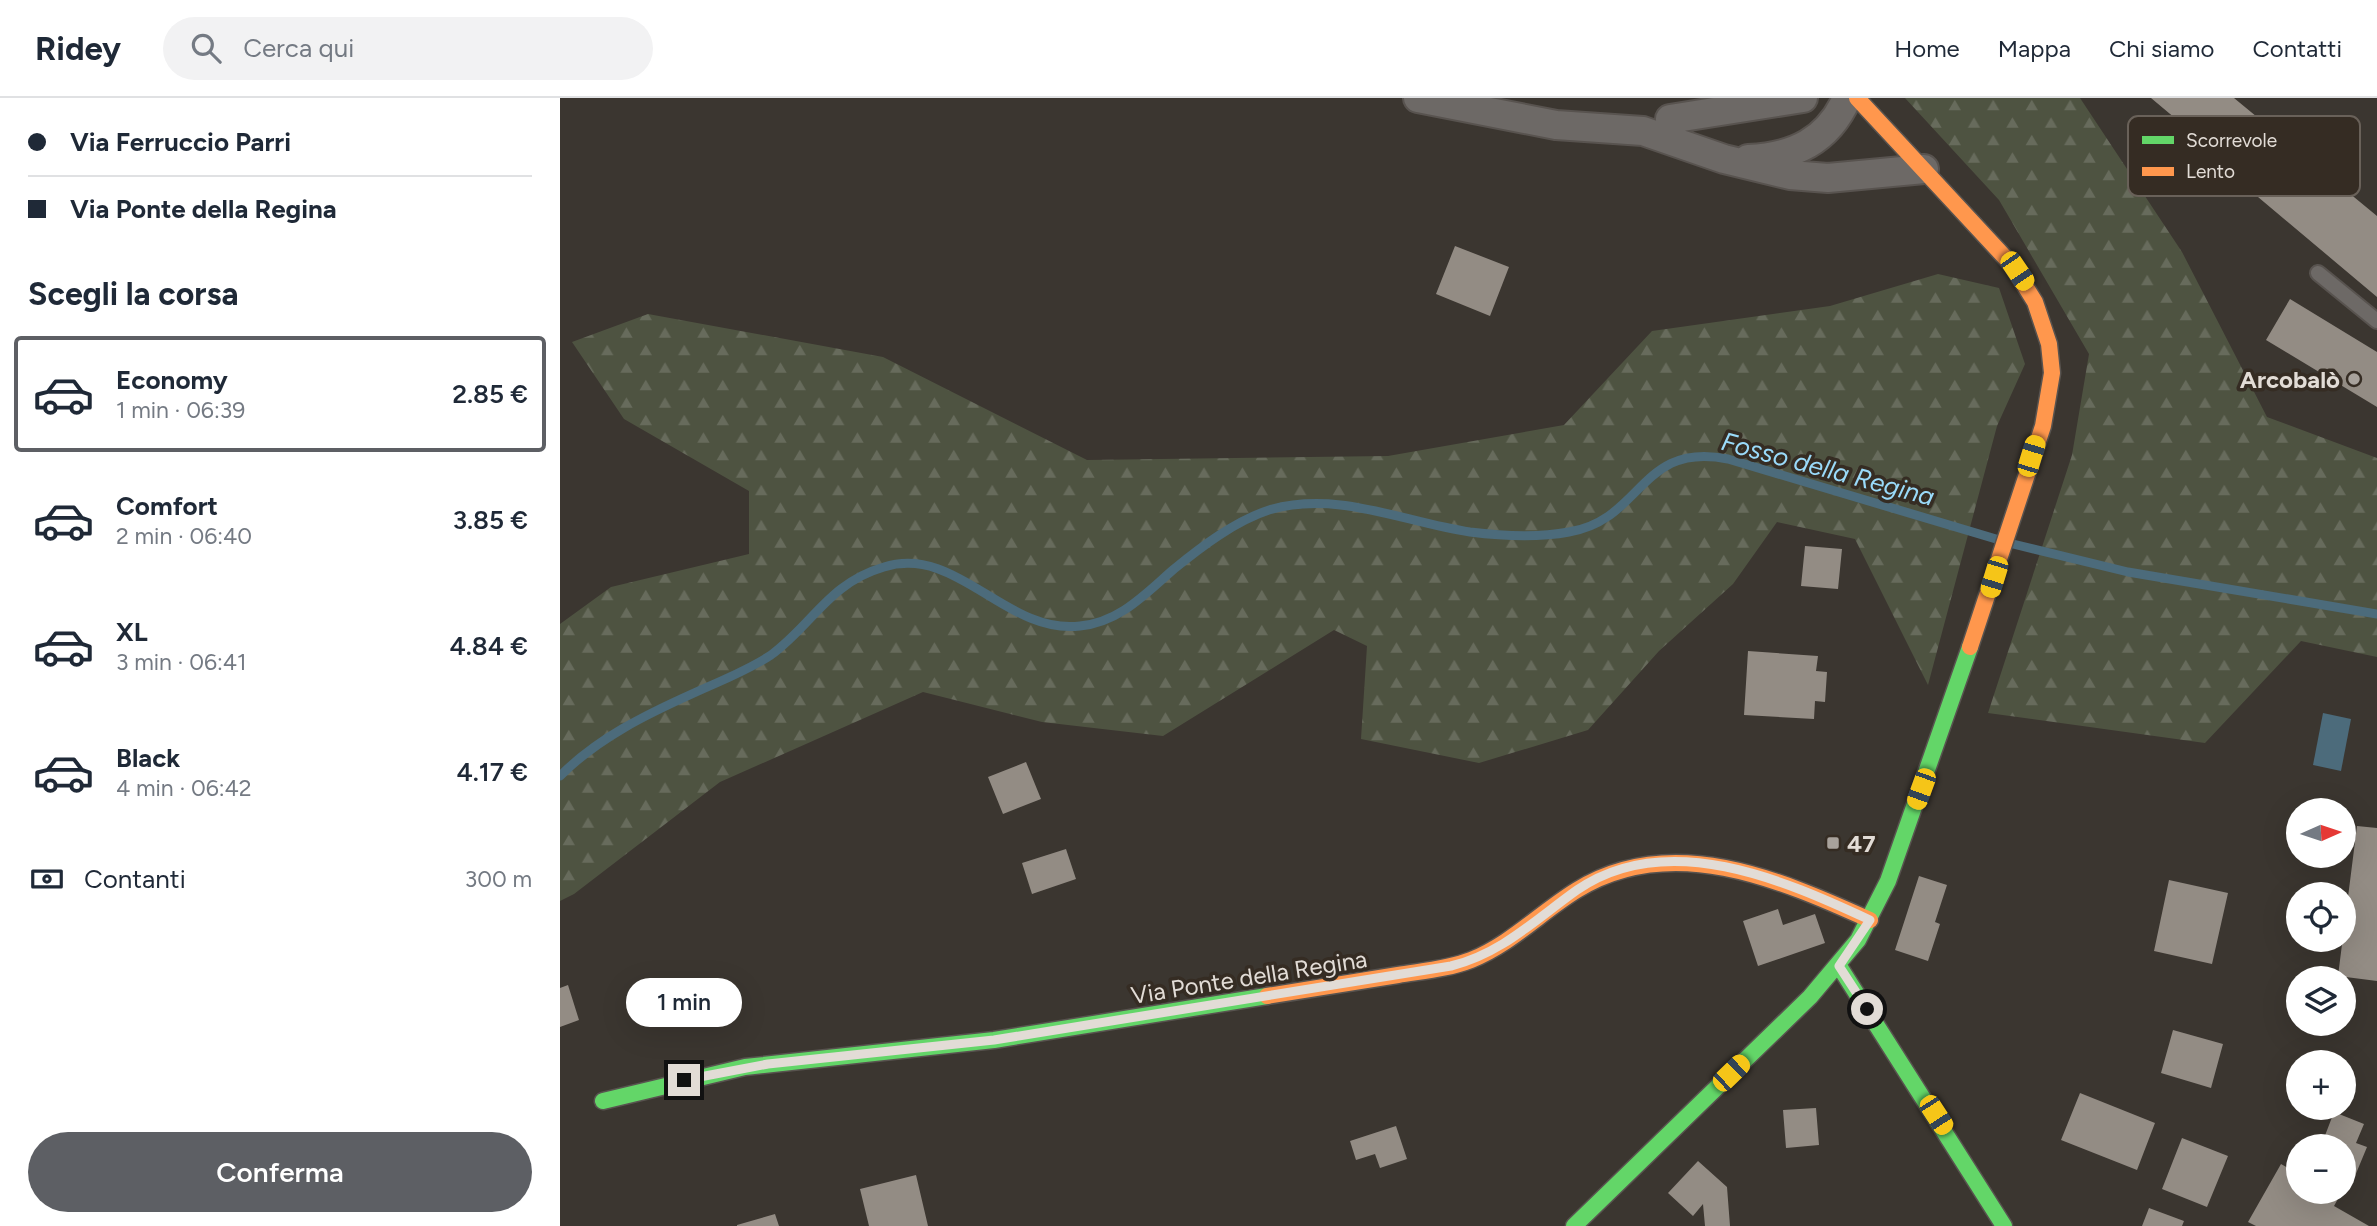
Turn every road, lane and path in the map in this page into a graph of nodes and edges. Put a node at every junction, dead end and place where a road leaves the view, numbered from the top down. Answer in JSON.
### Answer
{"nodes":[{"id":1,"x":1418,"y":98,"type":"edge"},
{"id":2,"x":1709,"y":98,"type":"edge"},
{"id":3,"x":1803,"y":98,"type":"edge"},
{"id":4,"x":1847,"y":98,"type":"edge"},
{"id":5,"x":1857,"y":98,"type":"edge"},
{"id":6,"x":1670,"y":119,"type":"junction"},
{"id":7,"x":1643,"y":131,"type":"junction"},
{"id":8,"x":1724,"y":159,"type":"junction"},
{"id":9,"x":1924,"y":169,"type":"junction"},
{"id":10,"x":2318,"y":273,"type":"dead end"},
{"id":11,"x":2377,"y":321,"type":"edge"},
{"id":12,"x":1870,"y":920,"type":"junction"},
{"id":13,"x":1839,"y":966,"type":"junction"},
{"id":14,"x":603,"y":1101,"type":"dead end"},
{"id":15,"x":1574,"y":1226,"type":"edge"},
{"id":16,"x":2004,"y":1226,"type":"edge"}],
"edges":[{"from":1,"to":7,"type":"street"},
{"from":2,"to":6,"type":"street"},
{"from":3,"to":6,"type":"street"},
{"from":4,"to":8,"type":"street"},
{"from":5,"to":9,"type":"street"},
{"from":6,"to":7,"type":"street"},
{"from":7,"to":8,"type":"street"},
{"from":8,"to":9,"type":"street"},
{"from":9,"to":12,"type":"street"},
{"from":10,"to":11,"type":"lane"},
{"from":12,"to":13,"type":"street"},
{"from":12,"to":14,"type":"street","name":"Via Ponte della Regina"},
{"from":13,"to":15,"type":"street"},
{"from":13,"to":16,"type":"street"}]}
